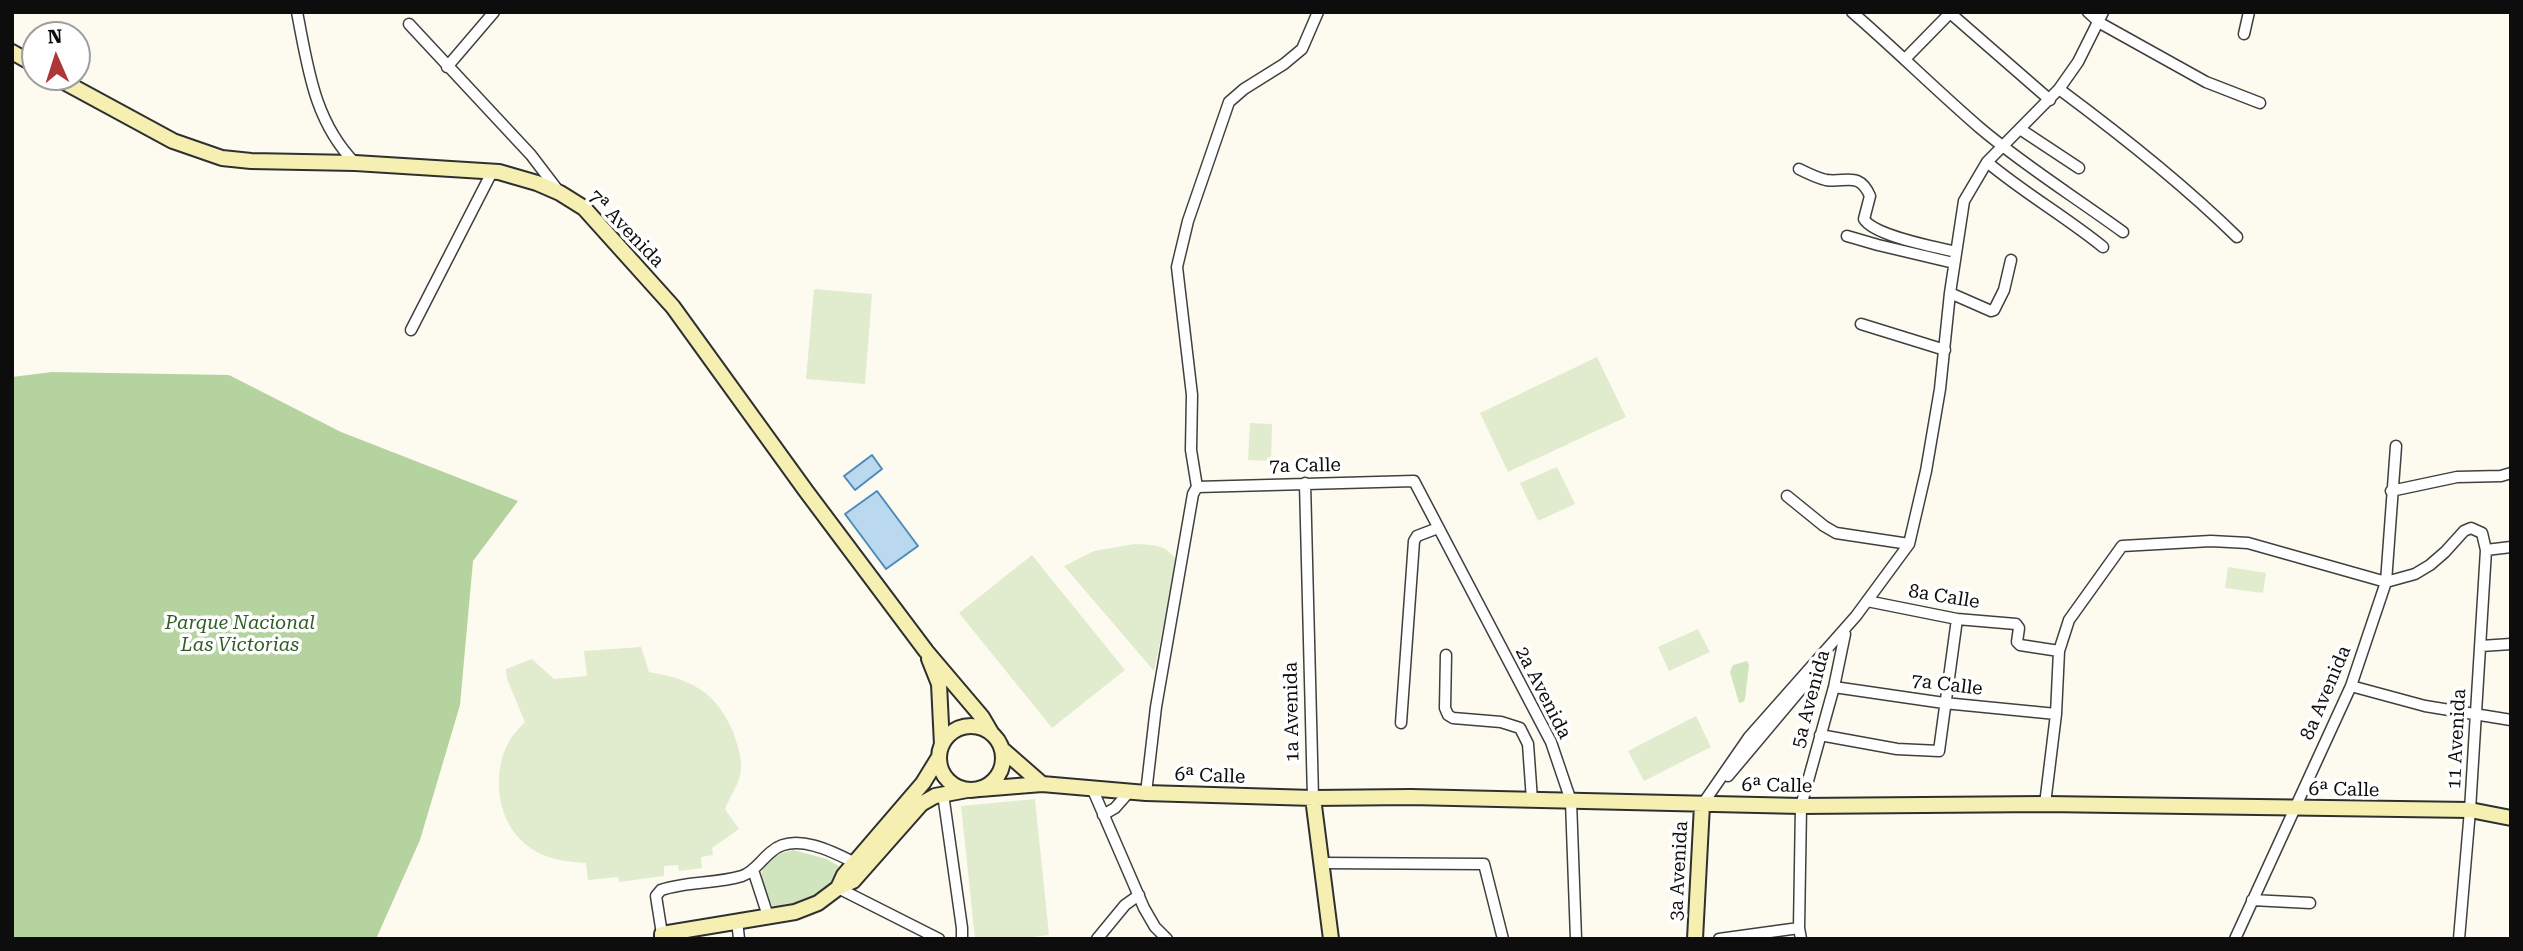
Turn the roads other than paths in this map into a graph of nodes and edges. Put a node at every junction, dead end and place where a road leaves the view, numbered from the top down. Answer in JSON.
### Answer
{"nodes":[{"id":1,"x":297,"y":12,"type":"edge"},
{"id":2,"x":494,"y":12,"type":"edge"},
{"id":3,"x":1318,"y":12,"type":"edge"},
{"id":4,"x":1852,"y":12,"type":"edge"},
{"id":5,"x":2088,"y":12,"type":"edge"},
{"id":6,"x":2249,"y":12,"type":"edge"},
{"id":7,"x":1950,"y":13,"type":"edge"},
{"id":8,"x":2102,"y":18,"type":"edge"},
{"id":9,"x":409,"y":24,"type":"dead end"},
{"id":10,"x":2244,"y":34,"type":"dead end"},
{"id":11,"x":1906,"y":58,"type":"junction"},
{"id":12,"x":447,"y":66,"type":"junction"},
{"id":13,"x":2059,"y":89,"type":"junction"},
{"id":14,"x":81,"y":91,"type":"edge"},
{"id":15,"x":2050,"y":100,"type":"junction"},
{"id":16,"x":2260,"y":103,"type":"dead end"},
{"id":17,"x":2020,"y":129,"type":"junction"},
{"id":18,"x":2003,"y":146,"type":"junction"},
{"id":19,"x":1987,"y":162,"type":"junction"},
{"id":20,"x":355,"y":163,"type":"junction"},
{"id":21,"x":1799,"y":169,"type":"dead end"},
{"id":22,"x":2079,"y":169,"type":"dead end"},
{"id":23,"x":492,"y":172,"type":"junction"},
{"id":24,"x":560,"y":193,"type":"junction"},
{"id":25,"x":2123,"y":232,"type":"dead end"},
{"id":26,"x":1847,"y":236,"type":"dead end"},
{"id":27,"x":2237,"y":236,"type":"dead end"},
{"id":28,"x":2103,"y":247,"type":"dead end"},
{"id":29,"x":1955,"y":258,"type":"junction"},
{"id":30,"x":2011,"y":260,"type":"dead end"},
{"id":31,"x":1950,"y":293,"type":"junction"},
{"id":32,"x":1861,"y":324,"type":"dead end"},
{"id":33,"x":411,"y":331,"type":"dead end"},
{"id":34,"x":1945,"y":350,"type":"junction"},
{"id":35,"x":2396,"y":446,"type":"dead end"},
{"id":36,"x":2511,"y":473,"type":"edge"},
{"id":37,"x":1414,"y":481,"type":"joint"},
{"id":38,"x":1305,"y":483,"type":"junction"},
{"id":39,"x":1197,"y":487,"type":"junction"},
{"id":40,"x":2391,"y":491,"type":"junction"},
{"id":41,"x":1787,"y":496,"type":"dead end"},
{"id":42,"x":1438,"y":528,"type":"junction"},
{"id":43,"x":1909,"y":544,"type":"junction"},
{"id":44,"x":2485,"y":545,"type":"junction"},
{"id":45,"x":2511,"y":547,"type":"edge"},
{"id":46,"x":2386,"y":582,"type":"junction"},
{"id":47,"x":1867,"y":601,"type":"junction"},
{"id":48,"x":1856,"y":616,"type":"junction"},
{"id":49,"x":1957,"y":619,"type":"junction"},
{"id":50,"x":1845,"y":634,"type":"junction"},
{"id":51,"x":2511,"y":644,"type":"edge"},
{"id":52,"x":2481,"y":646,"type":"junction"},
{"id":53,"x":926,"y":651,"type":"junction"},
{"id":54,"x":2059,"y":651,"type":"junction"},
{"id":55,"x":1446,"y":655,"type":"dead end"},
{"id":56,"x":2351,"y":686,"type":"junction"},
{"id":57,"x":1834,"y":687,"type":"junction"},
{"id":58,"x":1944,"y":704,"type":"junction"},
{"id":59,"x":2056,"y":714,"type":"junction"},
{"id":60,"x":2474,"y":715,"type":"junction"},
{"id":61,"x":2511,"y":720,"type":"edge"},
{"id":62,"x":1401,"y":723,"type":"dead end"},
{"id":63,"x":992,"y":734,"type":"junction"},
{"id":64,"x":1820,"y":735,"type":"junction"},
{"id":65,"x":1002,"y":750,"type":"junction"},
{"id":66,"x":940,"y":751,"type":"junction"},
{"id":67,"x":1042,"y":784,"type":"junction"},
{"id":68,"x":1092,"y":788,"type":"junction"},
{"id":69,"x":973,"y":789,"type":"junction"},
{"id":70,"x":1130,"y":791,"type":"junction"},
{"id":71,"x":1146,"y":793,"type":"junction"},
{"id":72,"x":943,"y":794,"type":"junction"},
{"id":73,"x":1313,"y":798,"type":"junction"},
{"id":74,"x":1532,"y":800,"type":"junction"},
{"id":75,"x":1571,"y":802,"type":"junction"},
{"id":76,"x":2045,"y":804,"type":"junction"},
{"id":77,"x":1702,"y":805,"type":"junction"},
{"id":78,"x":1801,"y":806,"type":"junction"},
{"id":79,"x":2294,"y":808,"type":"junction"},
{"id":80,"x":2470,"y":810,"type":"junction"},
{"id":81,"x":1103,"y":815,"type":"junction"},
{"id":82,"x":2511,"y":818,"type":"edge"},
{"id":83,"x":1322,"y":863,"type":"junction"},
{"id":84,"x":859,"y":865,"type":"junction"},
{"id":85,"x":753,"y":870,"type":"junction"},
{"id":86,"x":838,"y":888,"type":"junction"},
{"id":87,"x":1139,"y":895,"type":"junction"},
{"id":88,"x":2252,"y":901,"type":"junction"},
{"id":89,"x":2310,"y":902,"type":"dead end"},
{"id":90,"x":768,"y":916,"type":"junction"},
{"id":91,"x":737,"y":920,"type":"junction"},
{"id":92,"x":1800,"y":933,"type":"edge"},
{"id":93,"x":662,"y":937,"type":"edge"},
{"id":94,"x":739,"y":939,"type":"edge"},
{"id":95,"x":939,"y":939,"type":"edge"},
{"id":96,"x":962,"y":939,"type":"edge"},
{"id":97,"x":1097,"y":939,"type":"edge"},
{"id":98,"x":1167,"y":939,"type":"edge"},
{"id":99,"x":1331,"y":939,"type":"edge"},
{"id":100,"x":1503,"y":939,"type":"edge"},
{"id":101,"x":1576,"y":939,"type":"edge"},
{"id":102,"x":1695,"y":939,"type":"edge"},
{"id":103,"x":1719,"y":939,"type":"edge"},
{"id":104,"x":2235,"y":939,"type":"edge"},
{"id":105,"x":2459,"y":939,"type":"edge"}],
"edges":[{"from":1,"to":20,"type":"street"},
{"from":2,"to":12,"type":"street"},
{"from":3,"to":39,"type":"street"},
{"from":4,"to":11,"type":"street"},
{"from":5,"to":8,"type":"street"},
{"from":6,"to":10,"type":"street"},
{"from":7,"to":11,"type":"street"},
{"from":7,"to":15,"type":"street"},
{"from":8,"to":13,"type":"street"},
{"from":8,"to":16,"type":"street"},
{"from":9,"to":12,"type":"street"},
{"from":11,"to":18,"type":"street"},
{"from":12,"to":24,"type":"street"},
{"from":13,"to":15,"type":"street"},
{"from":13,"to":27,"type":"street"},
{"from":14,"to":20,"type":"main road","name":"7ª Avenida"},
{"from":15,"to":17,"type":"street"},
{"from":17,"to":18,"type":"street"},
{"from":17,"to":22,"type":"street"},
{"from":18,"to":19,"type":"street"},
{"from":18,"to":25,"type":"street"},
{"from":19,"to":28,"type":"street"},
{"from":19,"to":29,"type":"street"},
{"from":20,"to":23,"type":"main road","name":"7ª Avenida"},
{"from":21,"to":29,"type":"street"},
{"from":23,"to":24,"type":"main road","name":"7ª Avenida"},
{"from":23,"to":33,"type":"street"},
{"from":24,"to":53,"type":"main road","name":"7ª Avenida"},
{"from":26,"to":29,"type":"street"},
{"from":29,"to":31,"type":"street"},
{"from":30,"to":31,"type":"street"},
{"from":31,"to":34,"type":"street"},
{"from":32,"to":34,"type":"street"},
{"from":34,"to":43,"type":"street"},
{"from":35,"to":40,"type":"street","name":"8a Avenida"},
{"from":36,"to":40,"type":"street"},
{"from":37,"to":38,"type":"street","name":"7a Calle"},
{"from":37,"to":42,"type":"street","name":"2a Avenida"},
{"from":38,"to":39,"type":"street","name":"7a Calle"},
{"from":38,"to":73,"type":"street","name":"1a Avenida"},
{"from":39,"to":71,"type":"street"},
{"from":40,"to":46,"type":"street","name":"8a Avenida"},
{"from":41,"to":43,"type":"street"},
{"from":42,"to":62,"type":"street"},
{"from":42,"to":75,"type":"street","name":"2a Avenida"},
{"from":43,"to":47,"type":"street"},
{"from":44,"to":45,"type":"street"},
{"from":44,"to":46,"type":"street"},
{"from":44,"to":52,"type":"street","name":"11 Avenida"},
{"from":46,"to":54,"type":"street"},
{"from":46,"to":56,"type":"street","name":"8a Avenida"},
{"from":47,"to":48,"type":"street"},
{"from":47,"to":49,"type":"street","name":"8a Calle"},
{"from":48,"to":50,"type":"street"},
{"from":48,"to":77,"type":"street"},
{"from":49,"to":54,"type":"street","name":"8a Calle"},
{"from":49,"to":58,"type":"street"},
{"from":50,"to":57,"type":"street","name":"5a Avenida"},
{"from":50,"to":77,"type":"street"},
{"from":51,"to":52,"type":"street"},
{"from":52,"to":60,"type":"street","name":"11 Avenida"},
{"from":53,"to":63,"type":"main road","name":"7ª Avenida"},
{"from":53,"to":66,"type":"main road","name":"7ª Avenida"},
{"from":54,"to":59,"type":"street"},
{"from":55,"to":74,"type":"street"},
{"from":56,"to":60,"type":"street"},
{"from":56,"to":79,"type":"street","name":"8a Avenida"},
{"from":57,"to":58,"type":"street","name":"7a Calle"},
{"from":57,"to":64,"type":"street","name":"5a Avenida"},
{"from":58,"to":59,"type":"street","name":"7a Calle"},
{"from":58,"to":64,"type":"street"},
{"from":59,"to":76,"type":"street"},
{"from":60,"to":61,"type":"street"},
{"from":60,"to":80,"type":"street","name":"11 Avenida"},
{"from":63,"to":65,"type":"main road"},
{"from":63,"to":66,"type":"main road"},
{"from":64,"to":78,"type":"street","name":"5a Avenida"},
{"from":65,"to":67,"type":"main road"},
{"from":65,"to":69,"type":"main road"},
{"from":66,"to":69,"type":"main road"},
{"from":66,"to":84,"type":"main road"},
{"from":67,"to":68,"type":"main road","name":"6ª Calle"},
{"from":67,"to":69,"type":"main road","name":"6ª Calle"},
{"from":68,"to":70,"type":"main road","name":"6ª Calle"},
{"from":68,"to":81,"type":"street"},
{"from":69,"to":72,"type":"main road","name":"6ª Calle"},
{"from":70,"to":71,"type":"main road","name":"6ª Calle"},
{"from":70,"to":81,"type":"street"},
{"from":71,"to":73,"type":"main road","name":"6ª Calle"},
{"from":72,"to":84,"type":"main road"},
{"from":72,"to":96,"type":"street"},
{"from":73,"to":74,"type":"main road","name":"6ª Calle"},
{"from":73,"to":83,"type":"main road","name":"1a Avenida"},
{"from":74,"to":75,"type":"main road","name":"6ª Calle"},
{"from":75,"to":77,"type":"main road","name":"6ª Calle"},
{"from":75,"to":101,"type":"street","name":"2a Avenida"},
{"from":76,"to":78,"type":"main road","name":"6ª Calle"},
{"from":76,"to":79,"type":"main road","name":"6ª Calle"},
{"from":77,"to":78,"type":"main road","name":"6ª Calle"},
{"from":77,"to":102,"type":"main road","name":"3a Avenida"},
{"from":78,"to":92,"type":"street","name":"5a Avenida"},
{"from":79,"to":80,"type":"main road","name":"6ª Calle"},
{"from":79,"to":88,"type":"street","name":"8a Avenida"},
{"from":80,"to":82,"type":"main road","name":"6ª Calle"},
{"from":80,"to":105,"type":"street","name":"11 Avenida"},
{"from":81,"to":87,"type":"street"},
{"from":83,"to":99,"type":"main road","name":"1a Avenida"},
{"from":83,"to":100,"type":"street"},
{"from":84,"to":85,"type":"street"},
{"from":84,"to":86,"type":"main road"},
{"from":85,"to":90,"type":"street"},
{"from":85,"to":93,"type":"street"},
{"from":86,"to":90,"type":"main road"},
{"from":86,"to":95,"type":"street"},
{"from":87,"to":97,"type":"street"},
{"from":87,"to":98,"type":"street"},
{"from":88,"to":89,"type":"street"},
{"from":88,"to":104,"type":"street","name":"8a Avenida"},
{"from":90,"to":91,"type":"main road"},
{"from":91,"to":93,"type":"main road"},
{"from":91,"to":94,"type":"street"},
{"from":92,"to":103,"type":"street"}]}
